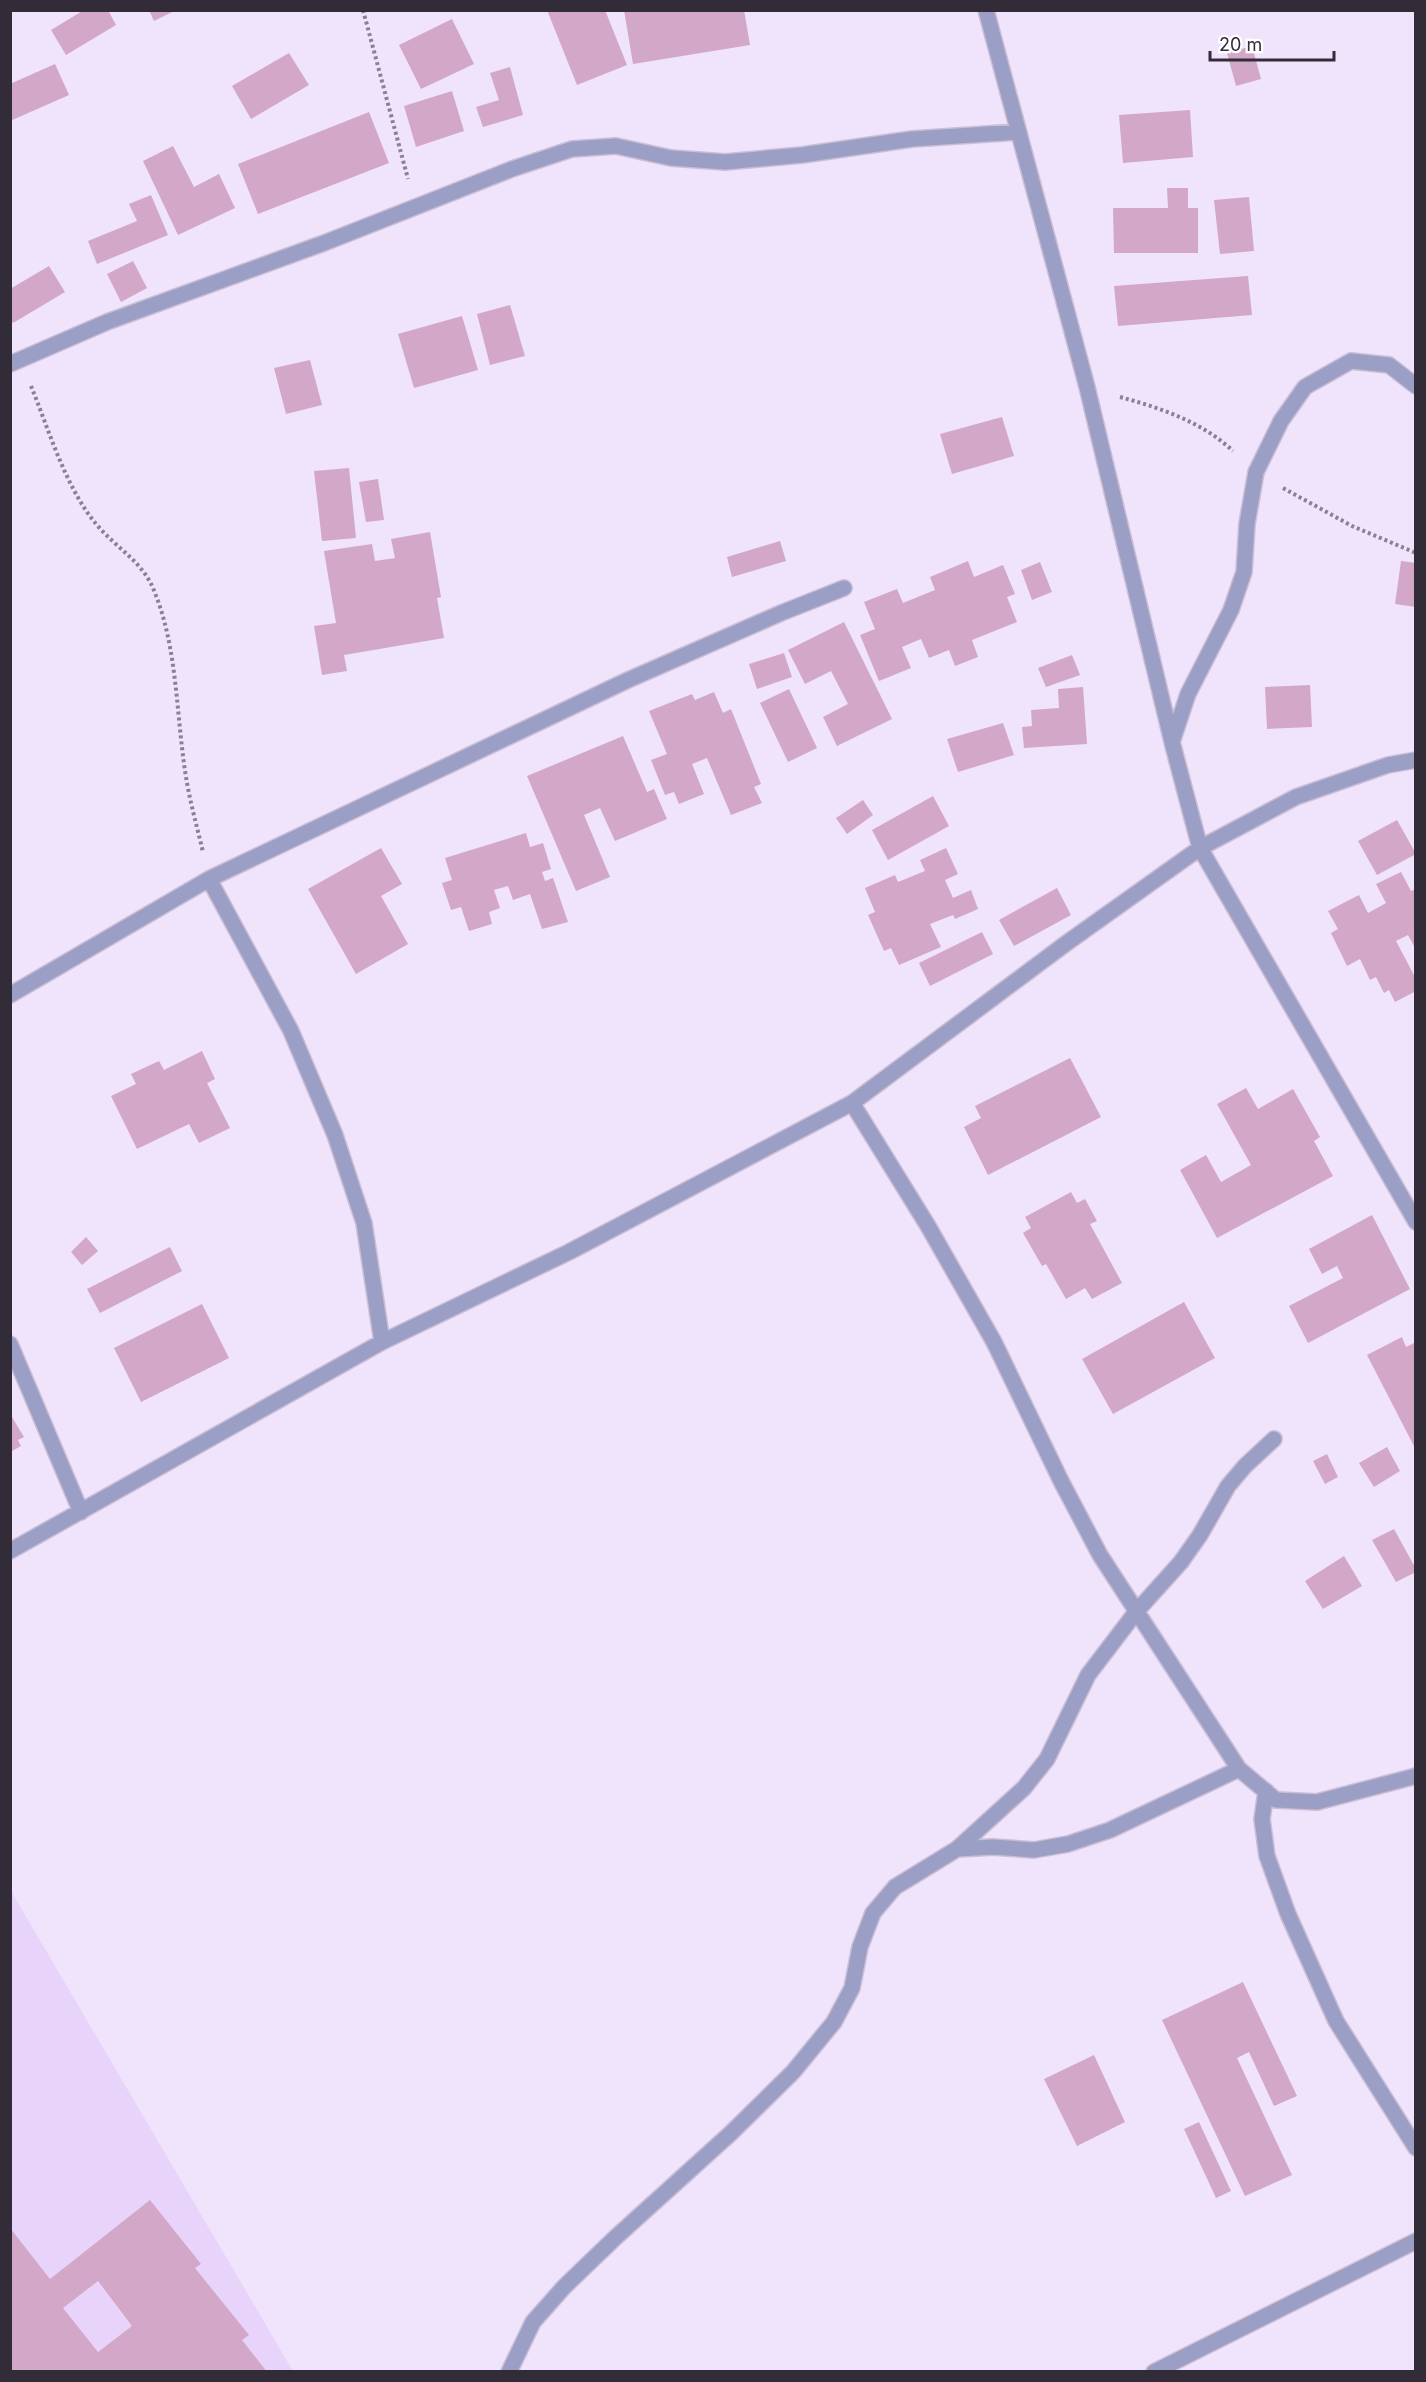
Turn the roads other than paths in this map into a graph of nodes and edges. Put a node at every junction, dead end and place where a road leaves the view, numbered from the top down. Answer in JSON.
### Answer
{"nodes":[{"id":1,"x":986,"y":10,"type":"edge"},
{"id":2,"x":1018,"y":132,"type":"junction"},
{"id":3,"x":15,"y":361,"type":"edge"},
{"id":4,"x":1416,"y":386,"type":"edge"},
{"id":5,"x":844,"y":588,"type":"dead end"},
{"id":6,"x":1172,"y":742,"type":"junction"},
{"id":7,"x":1416,"y":759,"type":"edge"},
{"id":8,"x":1200,"y":848,"type":"junction"},
{"id":9,"x":209,"y":879,"type":"junction"},
{"id":10,"x":10,"y":995,"type":"edge"},
{"id":11,"x":852,"y":1103,"type":"junction"},
{"id":12,"x":1416,"y":1221,"type":"edge"},
{"id":13,"x":382,"y":1342,"type":"junction"},
{"id":14,"x":10,"y":1344,"type":"edge"},
{"id":15,"x":1274,"y":1438,"type":"dead end"},
{"id":16,"x":81,"y":1512,"type":"junction"},
{"id":17,"x":10,"y":1551,"type":"edge"},
{"id":18,"x":1136,"y":1612,"type":"junction"},
{"id":19,"x":1239,"y":1769,"type":"junction"},
{"id":20,"x":1416,"y":1776,"type":"edge"},
{"id":21,"x":1266,"y":1791,"type":"junction"},
{"id":22,"x":957,"y":1849,"type":"junction"},
{"id":23,"x":1416,"y":2148,"type":"edge"},
{"id":24,"x":1416,"y":2241,"type":"edge"},
{"id":25,"x":508,"y":2372,"type":"edge"},
{"id":26,"x":1154,"y":2372,"type":"edge"}],
"edges":[{"from":1,"to":2,"type":"street"},
{"from":2,"to":3,"type":"street"},
{"from":2,"to":6,"type":"street"},
{"from":4,"to":6,"type":"street"},
{"from":5,"to":9,"type":"street"},
{"from":6,"to":8,"type":"street"},
{"from":7,"to":8,"type":"street"},
{"from":8,"to":11,"type":"street"},
{"from":8,"to":12,"type":"street"},
{"from":9,"to":10,"type":"street"},
{"from":9,"to":13,"type":"street"},
{"from":11,"to":13,"type":"street"},
{"from":11,"to":18,"type":"street"},
{"from":13,"to":16,"type":"street"},
{"from":14,"to":16,"type":"street"},
{"from":15,"to":18,"type":"street"},
{"from":16,"to":17,"type":"street"},
{"from":18,"to":19,"type":"street"},
{"from":18,"to":22,"type":"street"},
{"from":19,"to":21,"type":"street"},
{"from":19,"to":22,"type":"street"},
{"from":20,"to":21,"type":"street"},
{"from":21,"to":23,"type":"street"},
{"from":22,"to":25,"type":"street"},
{"from":24,"to":26,"type":"street"}]}
